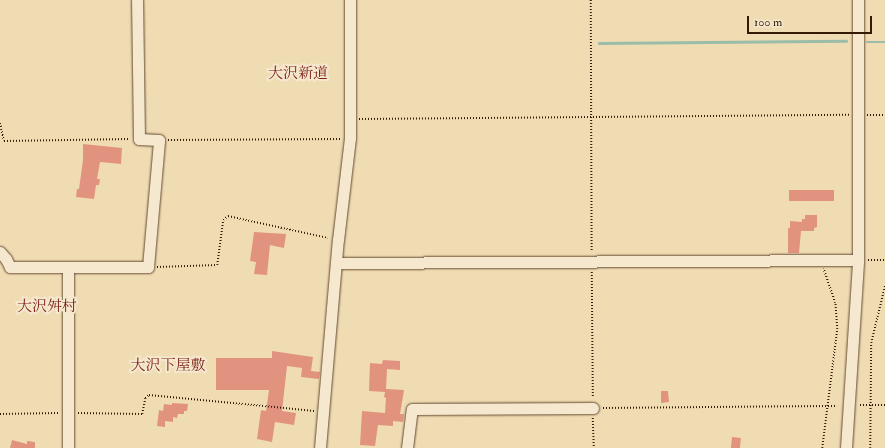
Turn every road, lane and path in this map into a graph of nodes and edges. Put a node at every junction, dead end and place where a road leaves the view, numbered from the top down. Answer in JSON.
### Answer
{"nodes":[{"id":1,"x":138,"y":0,"type":"edge"},
{"id":2,"x":350,"y":0,"type":"edge"},
{"id":3,"x":591,"y":0,"type":"edge"},
{"id":4,"x":858,"y":0,"type":"edge"},
{"id":5,"x":859,"y":115,"type":"junction"},
{"id":6,"x":885,"y":115,"type":"edge"},
{"id":7,"x":591,"y":117,"type":"junction"},
{"id":8,"x":351,"y":120,"type":"junction"},
{"id":9,"x":0,"y":123,"type":"edge"},
{"id":10,"x":350,"y":138,"type":"junction"},
{"id":11,"x":139,"y":139,"type":"junction"},
{"id":12,"x":158,"y":140,"type":"junction"},
{"id":13,"x":338,"y":240,"type":"junction"},
{"id":14,"x":0,"y":252,"type":"edge"},
{"id":15,"x":858,"y":260,"type":"junction"},
{"id":16,"x":885,"y":260,"type":"edge"},
{"id":17,"x":820,"y":261,"type":"junction"},
{"id":18,"x":592,"y":263,"type":"junction"},
{"id":19,"x":337,"y":264,"type":"junction"},
{"id":20,"x":68,"y":267,"type":"junction"},
{"id":21,"x":148,"y":267,"type":"junction"},
{"id":22,"x":885,"y":285,"type":"edge"},
{"id":23,"x":860,"y":405,"type":"dead end"},
{"id":24,"x":870,"y":405,"type":"junction"},
{"id":25,"x":885,"y":405,"type":"edge"},
{"id":26,"x":836,"y":406,"type":"dead end"},
{"id":27,"x":828,"y":407,"type":"junction"},
{"id":28,"x":593,"y":408,"type":"junction"},
{"id":29,"x":324,"y":412,"type":"junction"},
{"id":30,"x":68,"y":413,"type":"junction"},
{"id":31,"x":0,"y":414,"type":"edge"},
{"id":32,"x":68,"y":448,"type":"edge"},
{"id":33,"x":320,"y":448,"type":"edge"},
{"id":34,"x":408,"y":448,"type":"edge"},
{"id":35,"x":594,"y":448,"type":"edge"},
{"id":36,"x":822,"y":448,"type":"edge"},
{"id":37,"x":846,"y":448,"type":"edge"},
{"id":38,"x":870,"y":448,"type":"edge"}],
"edges":[{"from":1,"to":11,"type":"street"},
{"from":2,"to":8,"type":"street"},
{"from":3,"to":7,"type":"path"},
{"from":4,"to":5,"type":"street"},
{"from":5,"to":6,"type":"path"},
{"from":5,"to":7,"type":"path"},
{"from":5,"to":15,"type":"street"},
{"from":7,"to":8,"type":"path"},
{"from":7,"to":18,"type":"path"},
{"from":8,"to":10,"type":"street"},
{"from":9,"to":11,"type":"path"},
{"from":10,"to":12,"type":"path"},
{"from":10,"to":13,"type":"street"},
{"from":11,"to":12,"type":"street"},
{"from":12,"to":21,"type":"street"},
{"from":13,"to":19,"type":"street"},
{"from":13,"to":21,"type":"path"},
{"from":14,"to":20,"type":"street"},
{"from":15,"to":16,"type":"path"},
{"from":15,"to":17,"type":"street"},
{"from":15,"to":37,"type":"street"},
{"from":17,"to":18,"type":"street"},
{"from":17,"to":27,"type":"path"},
{"from":18,"to":19,"type":"street"},
{"from":18,"to":28,"type":"path"},
{"from":19,"to":29,"type":"street"},
{"from":20,"to":21,"type":"street"},
{"from":20,"to":30,"type":"street"},
{"from":22,"to":24,"type":"path"},
{"from":23,"to":24,"type":"path"},
{"from":24,"to":25,"type":"path"},
{"from":24,"to":38,"type":"path"},
{"from":26,"to":27,"type":"path"},
{"from":27,"to":28,"type":"path"},
{"from":27,"to":36,"type":"path"},
{"from":28,"to":34,"type":"street"},
{"from":28,"to":35,"type":"path"},
{"from":29,"to":30,"type":"path"},
{"from":29,"to":33,"type":"street"},
{"from":30,"to":31,"type":"path"},
{"from":30,"to":32,"type":"street"}]}
